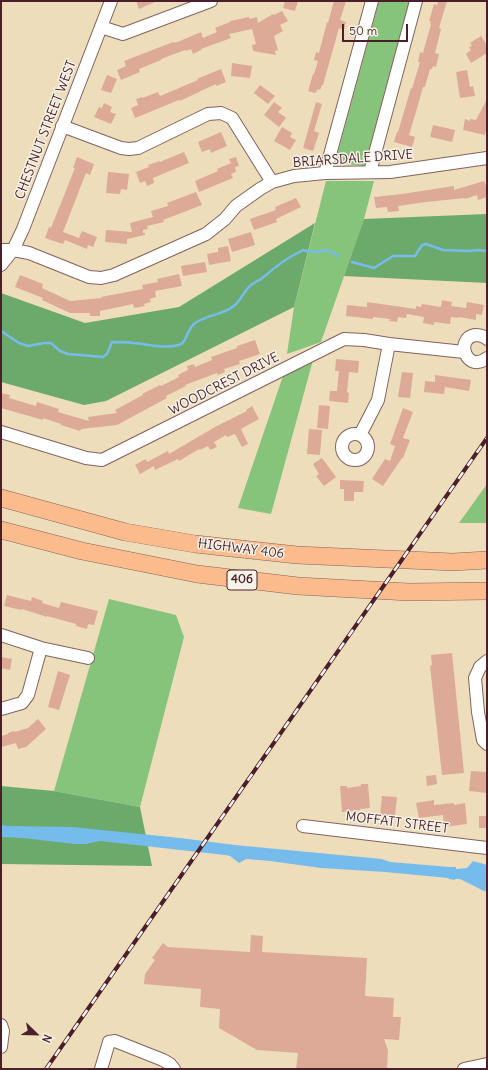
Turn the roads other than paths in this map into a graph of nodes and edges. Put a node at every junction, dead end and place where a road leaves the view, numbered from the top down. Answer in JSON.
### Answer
{"nodes":[{"id":1,"x":111,"y":1,"type":"edge"},
{"id":2,"x":211,"y":1,"type":"edge"},
{"id":3,"x":372,"y":1,"type":"edge"},
{"id":4,"x":416,"y":1,"type":"edge"},
{"id":5,"x":100,"y":27,"type":"junction"},
{"id":6,"x":62,"y":126,"type":"junction"},
{"id":7,"x":487,"y":158,"type":"edge"},
{"id":8,"x":370,"y":172,"type":"junction"},
{"id":9,"x":325,"y":173,"type":"junction"},
{"id":10,"x":272,"y":182,"type":"junction"},
{"id":11,"x":7,"y":250,"type":"edge"},
{"id":12,"x":1,"y":265,"type":"edge"},
{"id":13,"x":487,"y":339,"type":"edge"},
{"id":14,"x":388,"y":344,"type":"junction"},
{"id":15,"x":464,"y":352,"type":"junction"},
{"id":16,"x":487,"y":358,"type":"edge"},
{"id":17,"x":1,"y":432,"type":"edge"},
{"id":18,"x":360,"y":435,"type":"dead end"},
{"id":19,"x":1,"y":498,"type":"edge"},
{"id":20,"x":1,"y":530,"type":"edge"},
{"id":21,"x":487,"y":560,"type":"edge"},
{"id":22,"x":487,"y":590,"type":"edge"},
{"id":23,"x":1,"y":635,"type":"edge"},
{"id":24,"x":41,"y":648,"type":"junction"},
{"id":25,"x":88,"y":658,"type":"dead end"},
{"id":26,"x":487,"y":661,"type":"edge"},
{"id":27,"x":1,"y":709,"type":"edge"},
{"id":28,"x":485,"y":741,"type":"edge"},
{"id":29,"x":303,"y":826,"type":"dead end"},
{"id":30,"x":487,"y":848,"type":"edge"},
{"id":31,"x":1,"y":1025,"type":"edge"},
{"id":32,"x":1,"y":1047,"type":"edge"},
{"id":33,"x":487,"y":1064,"type":"edge"},
{"id":34,"x":100,"y":1069,"type":"edge"},
{"id":35,"x":174,"y":1069,"type":"edge"},
{"id":36,"x":464,"y":1069,"type":"edge"}],
"edges":[{"from":1,"to":5,"type":"street","name":"CHESTNUT STREET WEST"},
{"from":2,"to":5,"type":"street"},
{"from":3,"to":9,"type":"street"},
{"from":4,"to":8,"type":"street"},
{"from":5,"to":6,"type":"street","name":"CHESTNUT STREET WEST"},
{"from":6,"to":10,"type":"street"},
{"from":6,"to":11,"type":"street","name":"CHESTNUT STREET WEST"},
{"from":7,"to":8,"type":"street","name":"BRIARSDALE DRIVE"},
{"from":8,"to":9,"type":"street","name":"BRIARSDALE DRIVE"},
{"from":9,"to":10,"type":"street","name":"BRIARSDALE DRIVE"},
{"from":10,"to":11,"type":"street","name":"BRIARSDALE DRIVE"},
{"from":11,"to":12,"type":"street","name":"CHESTNUT STREET WEST"},
{"from":13,"to":15,"type":"street"},
{"from":14,"to":15,"type":"street","name":"WOODCREST DRIVE"},
{"from":14,"to":17,"type":"street","name":"WOODCREST DRIVE"},
{"from":14,"to":18,"type":"street"},
{"from":15,"to":16,"type":"street","name":"WOODCREST DRIVE"},
{"from":19,"to":21,"type":"highway","name":"HIGHWAY 406","number":"406"},
{"from":20,"to":22,"type":"highway","number":"406"},
{"from":23,"to":24,"type":"street"},
{"from":24,"to":25,"type":"street"},
{"from":24,"to":27,"type":"street"},
{"from":26,"to":28,"type":"street"},
{"from":29,"to":30,"type":"street","name":"MOFFATT STREET"},
{"from":31,"to":32,"type":"street"},
{"from":33,"to":36,"type":"street"},
{"from":34,"to":35,"type":"street"}]}
